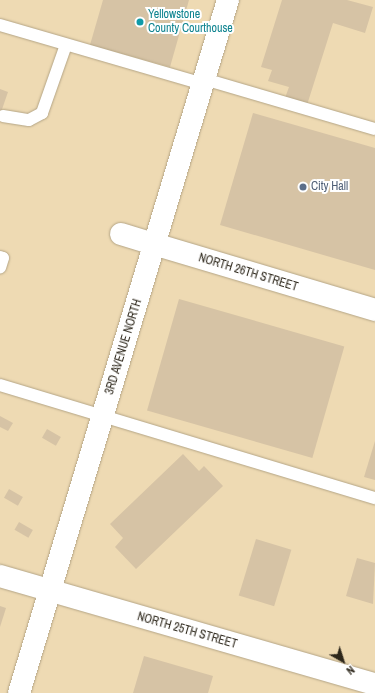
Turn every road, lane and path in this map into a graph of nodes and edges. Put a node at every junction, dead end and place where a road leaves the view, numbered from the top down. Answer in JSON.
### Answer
{"nodes":[{"id":1,"x":228,"y":0,"type":"edge"},
{"id":2,"x":0,"y":25,"type":"edge"},
{"id":3,"x":66,"y":45,"type":"junction"},
{"id":4,"x":203,"y":81,"type":"junction"},
{"id":5,"x":3,"y":116,"type":"dead end"},
{"id":6,"x":375,"y":129,"type":"edge"},
{"id":7,"x":121,"y":234,"type":"dead end"},
{"id":8,"x":154,"y":244,"type":"junction"},
{"id":9,"x":0,"y":256,"type":"edge"},
{"id":10,"x":0,"y":268,"type":"edge"},
{"id":11,"x":375,"y":310,"type":"edge"},
{"id":12,"x":0,"y":385,"type":"edge"},
{"id":13,"x":103,"y":415,"type":"junction"},
{"id":14,"x":375,"y":498,"type":"edge"},
{"id":15,"x":0,"y":576,"type":"edge"},
{"id":16,"x":50,"y":592,"type":"junction"},
{"id":17,"x":375,"y":684,"type":"edge"},
{"id":18,"x":19,"y":693,"type":"edge"}],
"edges":[{"from":1,"to":4,"type":"street","name":"3RD AVENUE NORTH"},
{"from":2,"to":3,"type":"lane"},
{"from":3,"to":4,"type":"lane"},
{"from":3,"to":5,"type":"lane"},
{"from":4,"to":6,"type":"lane"},
{"from":4,"to":8,"type":"street","name":"3RD AVENUE NORTH"},
{"from":7,"to":8,"type":"street","name":"NORTH 26TH STREET"},
{"from":8,"to":11,"type":"street","name":"NORTH 26TH STREET"},
{"from":8,"to":13,"type":"street","name":"3RD AVENUE NORTH"},
{"from":9,"to":10,"type":"lane"},
{"from":12,"to":13,"type":"lane"},
{"from":13,"to":14,"type":"lane"},
{"from":13,"to":16,"type":"street","name":"3RD AVENUE NORTH"},
{"from":15,"to":16,"type":"street","name":"NORTH 25TH STREET"},
{"from":16,"to":17,"type":"street","name":"NORTH 25TH STREET"},
{"from":16,"to":18,"type":"street","name":"3RD AVENUE NORTH"}]}
